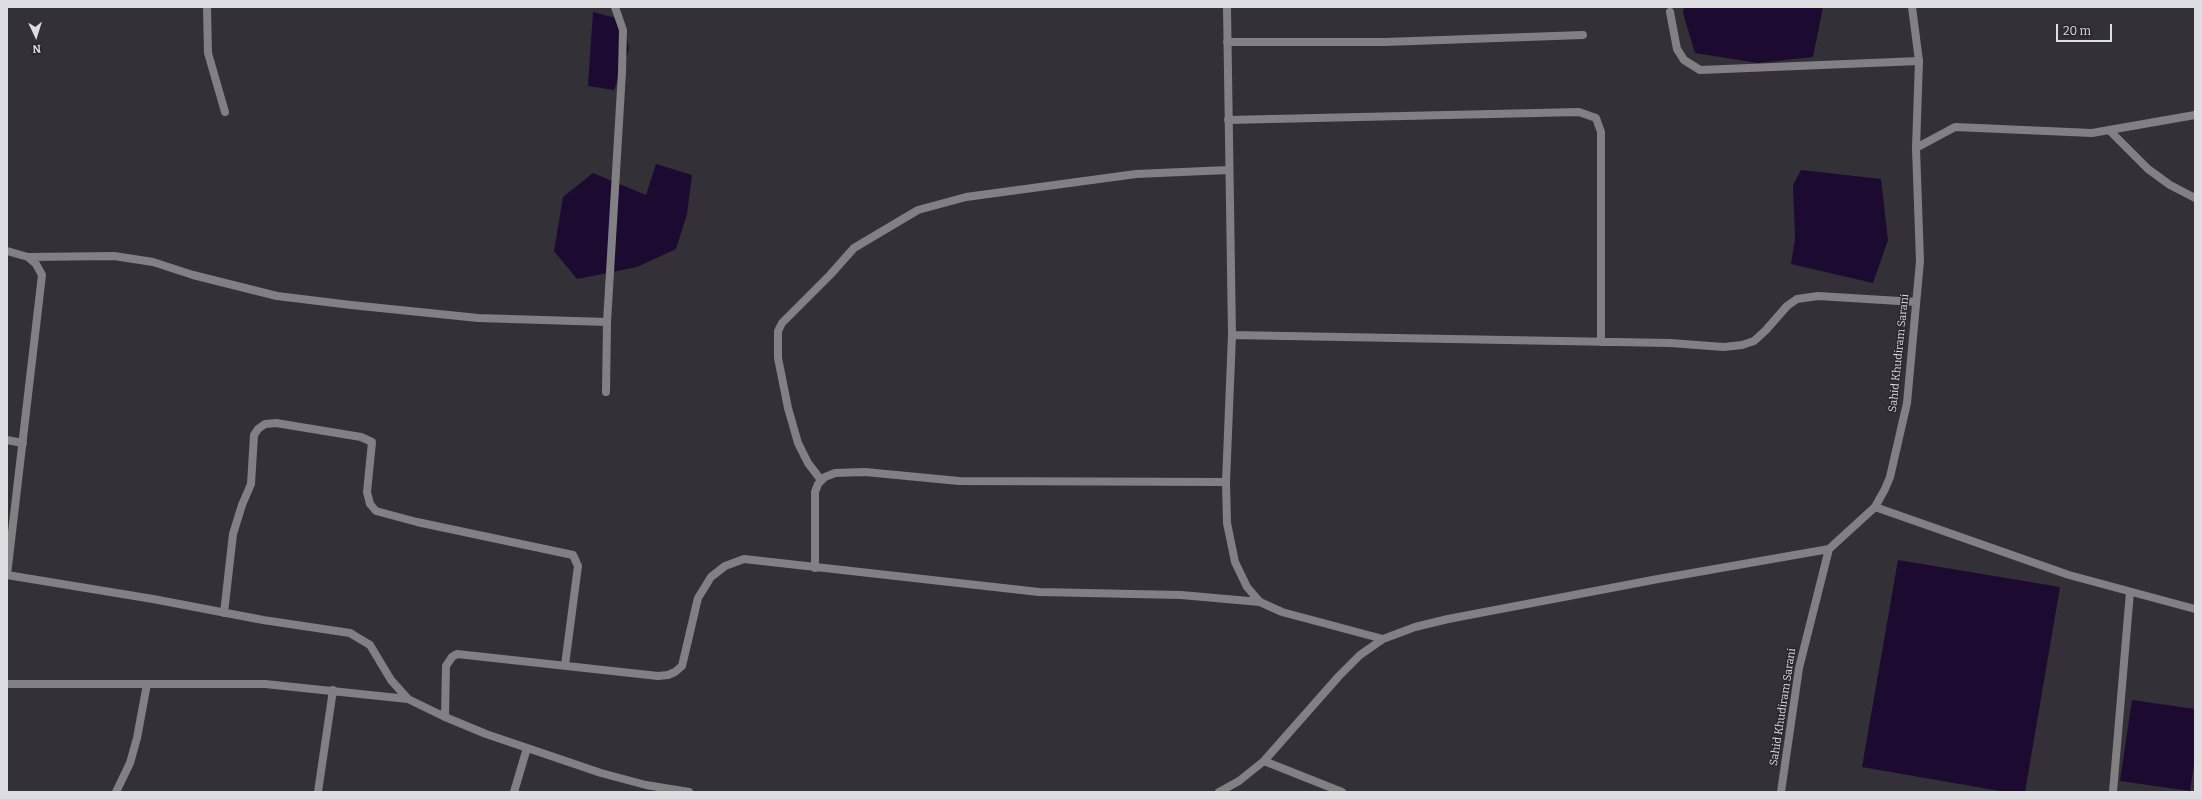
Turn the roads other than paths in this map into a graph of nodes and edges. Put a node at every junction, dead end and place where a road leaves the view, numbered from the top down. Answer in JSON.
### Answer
{"nodes":[{"id":1,"x":207,"y":7,"type":"edge"},
{"id":2,"x":614,"y":7,"type":"edge"},
{"id":3,"x":1227,"y":7,"type":"edge"},
{"id":4,"x":1912,"y":7,"type":"edge"},
{"id":5,"x":1670,"y":12,"type":"dead end"},
{"id":6,"x":1583,"y":35,"type":"dead end"},
{"id":7,"x":1227,"y":42,"type":"junction"},
{"id":8,"x":1919,"y":61,"type":"junction"},
{"id":9,"x":225,"y":112,"type":"dead end"},
{"id":10,"x":2195,"y":115,"type":"edge"},
{"id":11,"x":1228,"y":120,"type":"junction"},
{"id":12,"x":2109,"y":130,"type":"junction"},
{"id":13,"x":1916,"y":148,"type":"junction"},
{"id":14,"x":1228,"y":170,"type":"junction"},
{"id":15,"x":2195,"y":198,"type":"edge"},
{"id":16,"x":7,"y":251,"type":"edge"},
{"id":17,"x":28,"y":257,"type":"junction"},
{"id":18,"x":1916,"y":302,"type":"junction"},
{"id":19,"x":607,"y":322,"type":"junction"},
{"id":20,"x":1232,"y":334,"type":"junction"},
{"id":21,"x":1601,"y":342,"type":"junction"},
{"id":22,"x":606,"y":392,"type":"dead end"},
{"id":23,"x":7,"y":440,"type":"edge"},
{"id":24,"x":23,"y":443,"type":"junction"},
{"id":25,"x":822,"y":480,"type":"junction"},
{"id":26,"x":1226,"y":482,"type":"junction"},
{"id":27,"x":1875,"y":507,"type":"junction"},
{"id":28,"x":1829,"y":549,"type":"junction"},
{"id":29,"x":815,"y":568,"type":"junction"},
{"id":30,"x":7,"y":575,"type":"edge"},
{"id":31,"x":2130,"y":592,"type":"junction"},
{"id":32,"x":1260,"y":602,"type":"junction"},
{"id":33,"x":2195,"y":609,"type":"edge"},
{"id":34,"x":224,"y":613,"type":"junction"},
{"id":35,"x":1383,"y":639,"type":"junction"},
{"id":36,"x":565,"y":665,"type":"junction"},
{"id":37,"x":147,"y":684,"type":"junction"},
{"id":38,"x":7,"y":686,"type":"edge"},
{"id":39,"x":333,"y":690,"type":"junction"},
{"id":40,"x":408,"y":699,"type":"junction"},
{"id":41,"x":445,"y":717,"type":"junction"},
{"id":42,"x":527,"y":748,"type":"junction"},
{"id":43,"x":1264,"y":761,"type":"junction"},
{"id":44,"x":645,"y":789,"type":"edge"},
{"id":45,"x":116,"y":792,"type":"edge"},
{"id":46,"x":318,"y":792,"type":"edge"},
{"id":47,"x":514,"y":792,"type":"edge"},
{"id":48,"x":689,"y":792,"type":"edge"},
{"id":49,"x":1219,"y":792,"type":"edge"},
{"id":50,"x":1342,"y":792,"type":"edge"},
{"id":51,"x":1781,"y":792,"type":"edge"},
{"id":52,"x":2113,"y":792,"type":"edge"}],
"edges":[{"from":1,"to":9,"type":"street"},
{"from":2,"to":19,"type":"street"},
{"from":3,"to":7,"type":"street"},
{"from":4,"to":8,"type":"street","name":"Sahid Khudiram Sarani"},
{"from":5,"to":8,"type":"street"},
{"from":6,"to":7,"type":"street"},
{"from":7,"to":11,"type":"street"},
{"from":8,"to":13,"type":"street","name":"Sahid Khudiram Sarani"},
{"from":10,"to":12,"type":"street"},
{"from":11,"to":14,"type":"street"},
{"from":11,"to":21,"type":"street"},
{"from":12,"to":13,"type":"street"},
{"from":12,"to":15,"type":"street"},
{"from":13,"to":18,"type":"street","name":"Sahid Khudiram Sarani"},
{"from":14,"to":20,"type":"street"},
{"from":14,"to":25,"type":"street"},
{"from":16,"to":17,"type":"street"},
{"from":17,"to":19,"type":"street"},
{"from":17,"to":24,"type":"street"},
{"from":18,"to":21,"type":"street"},
{"from":18,"to":27,"type":"street","name":"Sahid Khudiram Sarani"},
{"from":19,"to":22,"type":"street"},
{"from":20,"to":21,"type":"street"},
{"from":20,"to":26,"type":"street"},
{"from":23,"to":24,"type":"street"},
{"from":24,"to":30,"type":"street"},
{"from":25,"to":26,"type":"street"},
{"from":25,"to":29,"type":"street"},
{"from":26,"to":32,"type":"street"},
{"from":27,"to":28,"type":"street","name":"Sahid Khudiram Sarani"},
{"from":27,"to":31,"type":"street"},
{"from":28,"to":35,"type":"street"},
{"from":28,"to":51,"type":"street","name":"Sahid Khudiram Sarani"},
{"from":29,"to":32,"type":"street"},
{"from":29,"to":36,"type":"street"},
{"from":30,"to":34,"type":"street"},
{"from":31,"to":33,"type":"street"},
{"from":31,"to":52,"type":"street"},
{"from":32,"to":35,"type":"street"},
{"from":34,"to":36,"type":"street"},
{"from":34,"to":40,"type":"street"},
{"from":35,"to":43,"type":"street"},
{"from":36,"to":41,"type":"street"},
{"from":37,"to":38,"type":"street"},
{"from":37,"to":39,"type":"street"},
{"from":37,"to":45,"type":"street"},
{"from":39,"to":40,"type":"street"},
{"from":39,"to":46,"type":"street"},
{"from":40,"to":41,"type":"street"},
{"from":41,"to":42,"type":"street"},
{"from":42,"to":44,"type":"street"},
{"from":42,"to":47,"type":"street"},
{"from":43,"to":49,"type":"street"},
{"from":43,"to":50,"type":"street"},
{"from":44,"to":48,"type":"street"}]}
